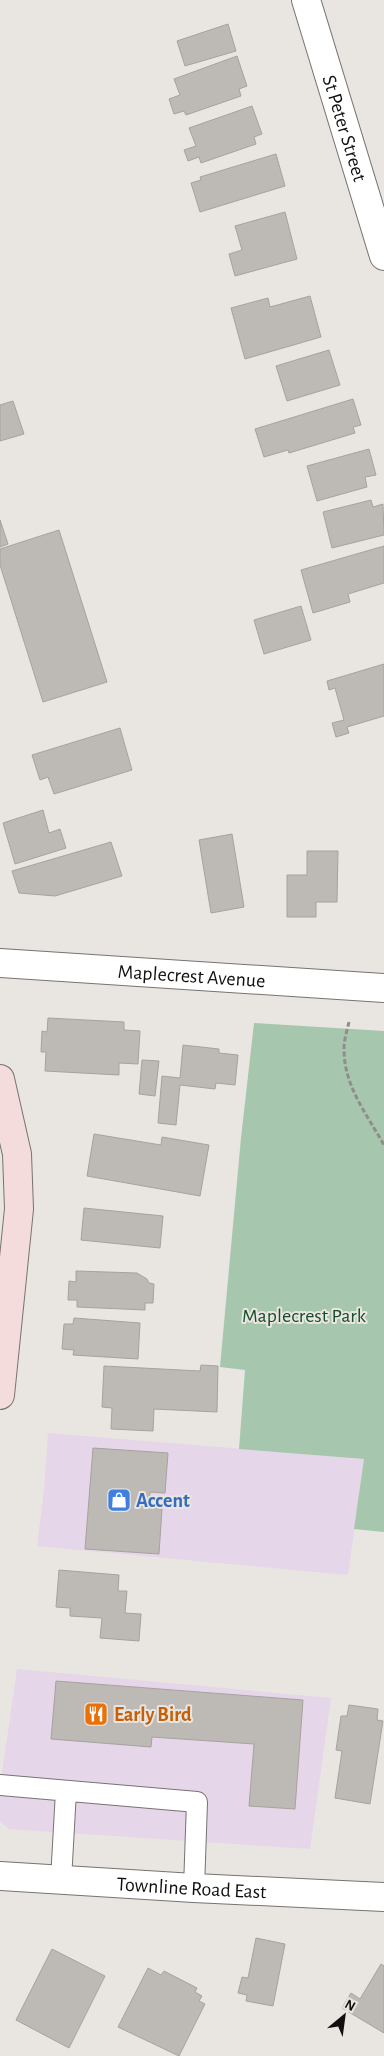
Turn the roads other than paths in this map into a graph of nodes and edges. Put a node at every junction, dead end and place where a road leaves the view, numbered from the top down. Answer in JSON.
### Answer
{"nodes":[{"id":1,"x":306,"y":0,"type":"edge"},
{"id":2,"x":384,"y":256,"type":"edge"},
{"id":3,"x":0,"y":963,"type":"edge"},
{"id":4,"x":384,"y":988,"type":"edge"},
{"id":5,"x":0,"y":1079,"type":"edge"},
{"id":6,"x":0,"y":1395,"type":"edge"},
{"id":7,"x":0,"y":1785,"type":"edge"},
{"id":8,"x":66,"y":1791,"type":"junction"},
{"id":9,"x":0,"y":1876,"type":"edge"},
{"id":10,"x":61,"y":1880,"type":"junction"},
{"id":11,"x":194,"y":1888,"type":"junction"},
{"id":12,"x":384,"y":1897,"type":"edge"}],
"edges":[{"from":1,"to":2,"type":"street","name":"St Peter Street"},
{"from":3,"to":4,"type":"street","name":"Maplecrest Avenue"},
{"from":5,"to":6,"type":"main road"},
{"from":7,"to":8,"type":"lane"},
{"from":8,"to":10,"type":"lane"},
{"from":8,"to":11,"type":"lane"},
{"from":9,"to":10,"type":"street","name":"Townline Road East"},
{"from":10,"to":11,"type":"street","name":"Townline Road East"},
{"from":11,"to":12,"type":"street","name":"Townline Road East"}]}
